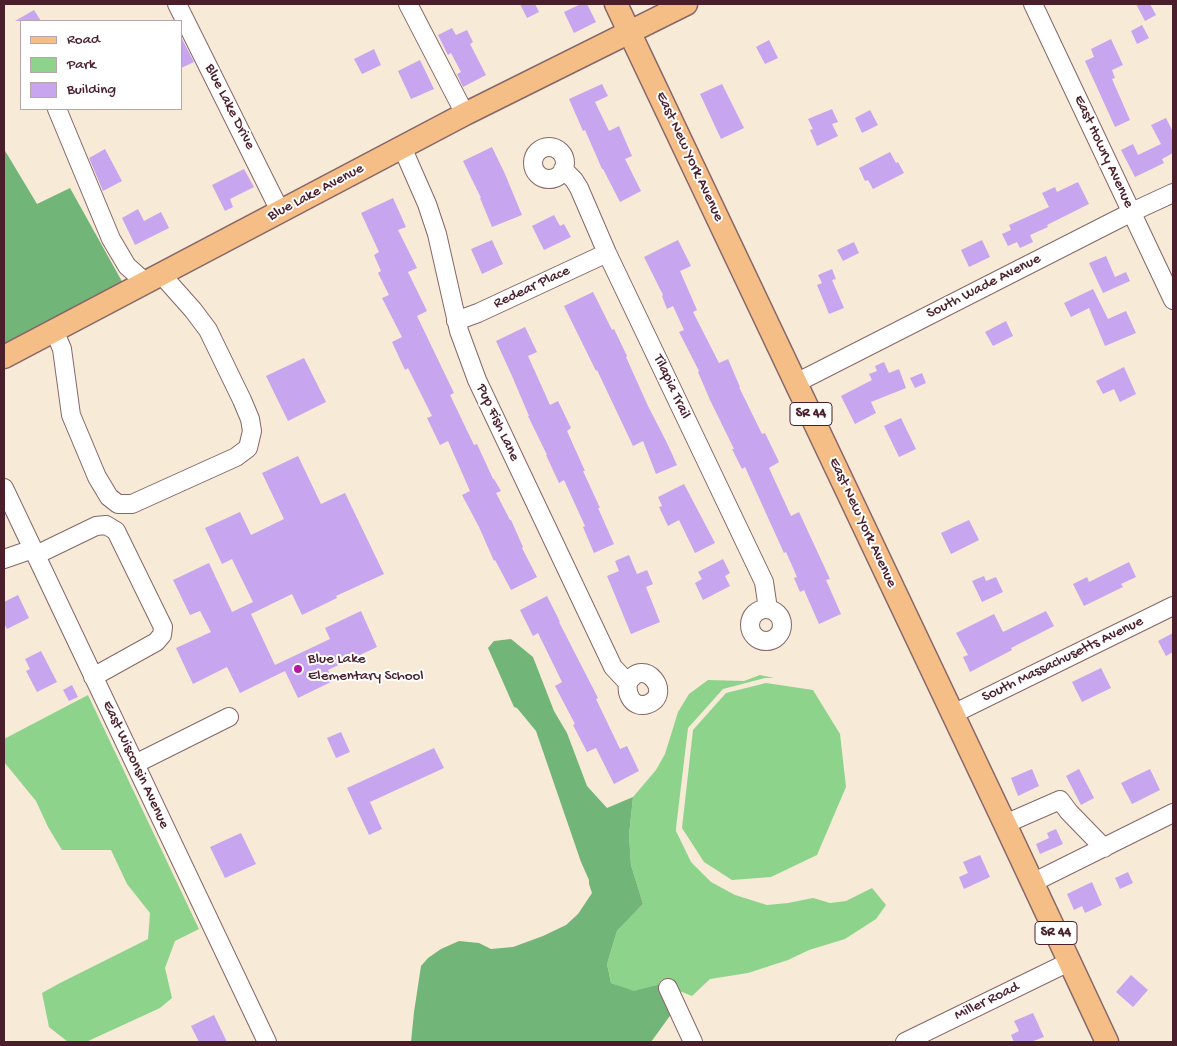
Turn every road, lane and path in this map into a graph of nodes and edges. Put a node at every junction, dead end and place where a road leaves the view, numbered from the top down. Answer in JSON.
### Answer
{"nodes":[{"id":1,"x":177,"y":4,"type":"edge"},
{"id":2,"x":408,"y":4,"type":"edge"},
{"id":3,"x":616,"y":4,"type":"edge"},
{"id":4,"x":686,"y":4,"type":"edge"},
{"id":5,"x":1033,"y":4,"type":"edge"},
{"id":6,"x":630,"y":32,"type":"junction"},
{"id":7,"x":57,"y":110,"type":"edge"},
{"id":8,"x":465,"y":114,"type":"junction"},
{"id":9,"x":402,"y":148,"type":"junction"},
{"id":10,"x":564,"y":169,"type":"dead end"},
{"id":11,"x":1173,"y":193,"type":"edge"},
{"id":12,"x":280,"y":211,"type":"junction"},
{"id":13,"x":1132,"y":212,"type":"junction"},
{"id":14,"x":608,"y":253,"type":"junction"},
{"id":15,"x":153,"y":278,"type":"junction"},
{"id":16,"x":1173,"y":300,"type":"edge"},
{"id":17,"x":456,"y":320,"type":"junction"},
{"id":18,"x":54,"y":330,"type":"junction"},
{"id":19,"x":4,"y":357,"type":"edge"},
{"id":20,"x":796,"y":383,"type":"junction"},
{"id":21,"x":4,"y":488,"type":"edge"},
{"id":22,"x":34,"y":552,"type":"junction"},
{"id":23,"x":4,"y":559,"type":"edge"},
{"id":24,"x":1173,"y":606,"type":"edge"},
{"id":25,"x":768,"y":609,"type":"dead end"},
{"id":26,"x":93,"y":677,"type":"junction"},
{"id":27,"x":628,"y":683,"type":"dead end"},
{"id":28,"x":952,"y":714,"type":"junction"},
{"id":29,"x":229,"y":717,"type":"dead end"},
{"id":30,"x":134,"y":764,"type":"junction"},
{"id":31,"x":1173,"y":814,"type":"edge"},
{"id":32,"x":1005,"y":824,"type":"junction"},
{"id":33,"x":1104,"y":848,"type":"junction"},
{"id":34,"x":1032,"y":883,"type":"junction"},
{"id":35,"x":1069,"y":962,"type":"junction"},
{"id":36,"x":668,"y":988,"type":"dead end"},
{"id":37,"x":266,"y":1042,"type":"edge"},
{"id":38,"x":694,"y":1042,"type":"edge"},
{"id":39,"x":905,"y":1042,"type":"edge"},
{"id":40,"x":1107,"y":1042,"type":"edge"}],
"edges":[{"from":1,"to":12,"type":"street","name":"Blue Lake Drive"},
{"from":2,"to":8,"type":"street"},
{"from":3,"to":6,"type":"main road","name":"East New York Avenue","number":"SR 44"},
{"from":4,"to":6,"type":"main road","name":"Blue Lake Avenue"},
{"from":5,"to":13,"type":"street","name":"East Howry Avenue"},
{"from":6,"to":8,"type":"main road","name":"Blue Lake Avenue"},
{"from":6,"to":20,"type":"main road","name":"East New York Avenue","number":"SR 44"},
{"from":7,"to":15,"type":"street"},
{"from":8,"to":9,"type":"main road","name":"Blue Lake Avenue"},
{"from":9,"to":12,"type":"main road","name":"Blue Lake Avenue"},
{"from":9,"to":17,"type":"street","name":"Pup Fish Lane"},
{"from":10,"to":14,"type":"street","name":"Tilapia Trail"},
{"from":11,"to":13,"type":"street","name":"South Wade Avenue"},
{"from":12,"to":15,"type":"main road","name":"Blue Lake Avenue"},
{"from":13,"to":16,"type":"street","name":"East Howry Avenue"},
{"from":13,"to":20,"type":"street","name":"South Wade Avenue"},
{"from":14,"to":17,"type":"street","name":"Redear Place"},
{"from":14,"to":25,"type":"street","name":"Tilapia Trail"},
{"from":15,"to":18,"type":"main road","name":"Blue Lake Avenue"},
{"from":15,"to":18,"type":"street"},
{"from":17,"to":27,"type":"street","name":"Pup Fish Lane"},
{"from":18,"to":19,"type":"main road","name":"Blue Lake Avenue"},
{"from":20,"to":28,"type":"main road","name":"East New York Avenue","number":"SR 44"},
{"from":21,"to":22,"type":"street","name":"East Wisconsin Avenue"},
{"from":22,"to":23,"type":"street"},
{"from":22,"to":26,"type":"street","name":"East Wisconsin Avenue"},
{"from":22,"to":26,"type":"street"},
{"from":24,"to":28,"type":"street","name":"South Massachusetts Avenue"},
{"from":26,"to":30,"type":"street","name":"East Wisconsin Avenue"},
{"from":28,"to":32,"type":"main road","name":"East New York Avenue","number":"SR 44"},
{"from":29,"to":30,"type":"street"},
{"from":30,"to":37,"type":"street","name":"East Wisconsin Avenue"},
{"from":31,"to":33,"type":"street"},
{"from":32,"to":33,"type":"street"},
{"from":32,"to":34,"type":"main road","name":"East New York Avenue","number":"SR 44"},
{"from":33,"to":34,"type":"street"},
{"from":34,"to":35,"type":"main road","name":"East New York Avenue","number":"SR 44"},
{"from":35,"to":39,"type":"street","name":"Miller Road"},
{"from":35,"to":40,"type":"main road","name":"East New York Avenue","number":"SR 44"},
{"from":36,"to":38,"type":"street"}]}
